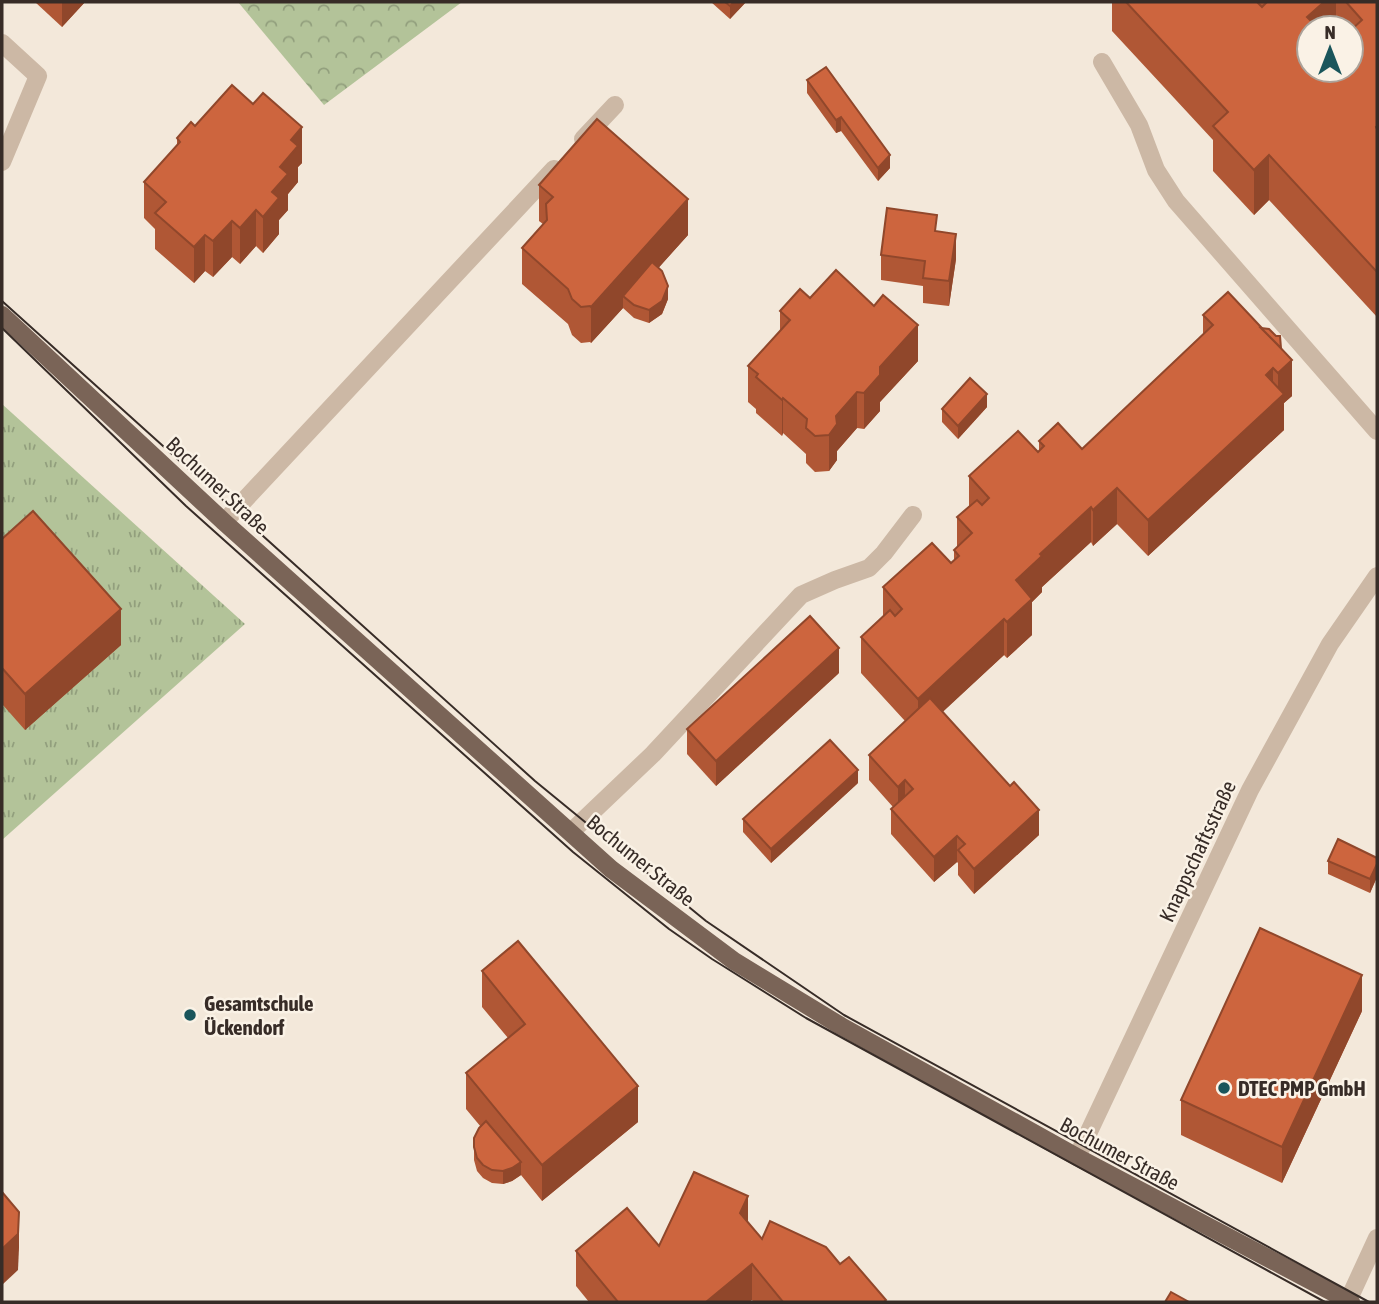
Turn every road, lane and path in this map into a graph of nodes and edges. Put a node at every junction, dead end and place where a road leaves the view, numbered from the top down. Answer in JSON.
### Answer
{"nodes":[{"id":1,"x":2,"y":43,"type":"edge"},
{"id":2,"x":1102,"y":62,"type":"dead end"},
{"id":3,"x":614,"y":105,"type":"dead end"},
{"id":4,"x":2,"y":162,"type":"edge"},
{"id":5,"x":2,"y":315,"type":"edge"},
{"id":6,"x":1377,"y":431,"type":"edge"},
{"id":7,"x":913,"y":515,"type":"dead end"},
{"id":8,"x":224,"y":522,"type":"junction"},
{"id":9,"x":1377,"y":576,"type":"edge"},
{"id":10,"x":571,"y":832,"type":"junction"},
{"id":11,"x":1077,"y":1157,"type":"junction"},
{"id":12,"x":1377,"y":1238,"type":"edge"},
{"id":13,"x":1350,"y":1302,"type":"edge"}],
"edges":[{"from":1,"to":4,"type":"street"},
{"from":2,"to":6,"type":"street"},
{"from":3,"to":8,"type":"street"},
{"from":5,"to":8,"type":"main road","name":"Bochumer Straße"},
{"from":7,"to":10,"type":"street"},
{"from":8,"to":10,"type":"main road","name":"Bochumer Straße"},
{"from":9,"to":11,"type":"street","name":"Knappschaftsstraße"},
{"from":10,"to":11,"type":"main road","name":"Bochumer Straße"},
{"from":11,"to":13,"type":"main road","name":"Bochumer Straße"},
{"from":12,"to":13,"type":"street"}]}
